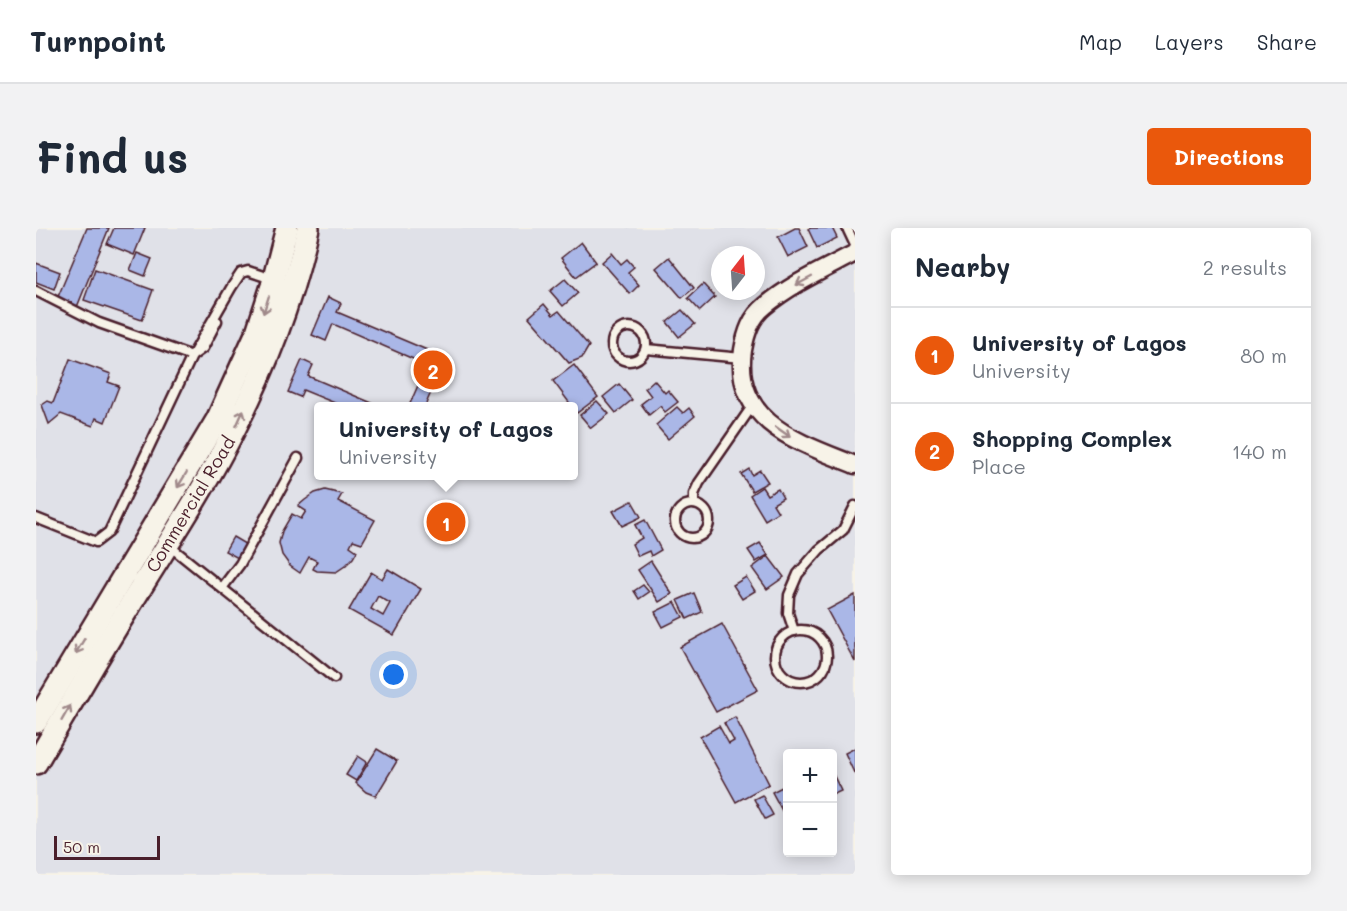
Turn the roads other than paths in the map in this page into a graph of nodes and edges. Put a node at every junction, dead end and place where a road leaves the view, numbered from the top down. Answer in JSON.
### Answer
{"nodes":[{"id":1,"x":287,"y":228,"type":"edge"},
{"id":2,"x":308,"y":228,"type":"edge"},
{"id":3,"x":847,"y":228,"type":"edge"},
{"id":4,"x":855,"y":245,"type":"edge"},
{"id":5,"x":855,"y":253,"type":"edge"},
{"id":6,"x":274,"y":279,"type":"junction"},
{"id":7,"x":36,"y":291,"type":"edge"},
{"id":8,"x":646,"y":349,"type":"junction"},
{"id":9,"x":192,"y":356,"type":"junction"},
{"id":10,"x":742,"y":358,"type":"junction"},
{"id":11,"x":753,"y":405,"type":"junction"},
{"id":12,"x":298,"y":458,"type":"dead end"},
{"id":13,"x":855,"y":465,"type":"edge"},
{"id":14,"x":694,"y":503,"type":"junction"},
{"id":15,"x":855,"y":506,"type":"edge"},
{"id":16,"x":36,"y":518,"type":"edge"},
{"id":17,"x":150,"y":531,"type":"junction"},
{"id":18,"x":167,"y":544,"type":"junction"},
{"id":19,"x":222,"y":588,"type":"junction"},
{"id":20,"x":794,"y":631,"type":"junction"},
{"id":21,"x":334,"y":678,"type":"dead end"},
{"id":22,"x":36,"y":722,"type":"edge"},
{"id":23,"x":36,"y":763,"type":"edge"}],
"edges":[{"from":1,"to":6,"type":"street","name":"Commercial Road"},
{"from":18,"to":2,"type":"street","name":"Commercial Road","one_way":true},
{"from":3,"to":4,"type":"lane"},
{"from":5,"to":10,"type":"street","one_way":true},
{"from":6,"to":9,"type":"lane"},
{"from":6,"to":17,"type":"street","name":"Commercial Road","one_way":true},
{"from":7,"to":9,"type":"lane"},
{"from":8,"to":8,"type":"lane"},
{"from":8,"to":10,"type":"lane"},
{"from":9,"to":16,"type":"lane"},
{"from":10,"to":11,"type":"street"},
{"from":11,"to":13,"type":"street","one_way":true},
{"from":11,"to":14,"type":"lane"},
{"from":12,"to":19,"type":"lane"},
{"from":14,"to":14,"type":"lane"},
{"from":15,"to":20,"type":"lane"},
{"from":17,"to":18,"type":"lane"},
{"from":17,"to":22,"type":"street","name":"Commercial Road","one_way":true},
{"from":18,"to":19,"type":"lane"},
{"from":23,"to":18,"type":"street","name":"Commercial Road","one_way":true},
{"from":19,"to":21,"type":"lane"},
{"from":20,"to":20,"type":"lane"}]}
